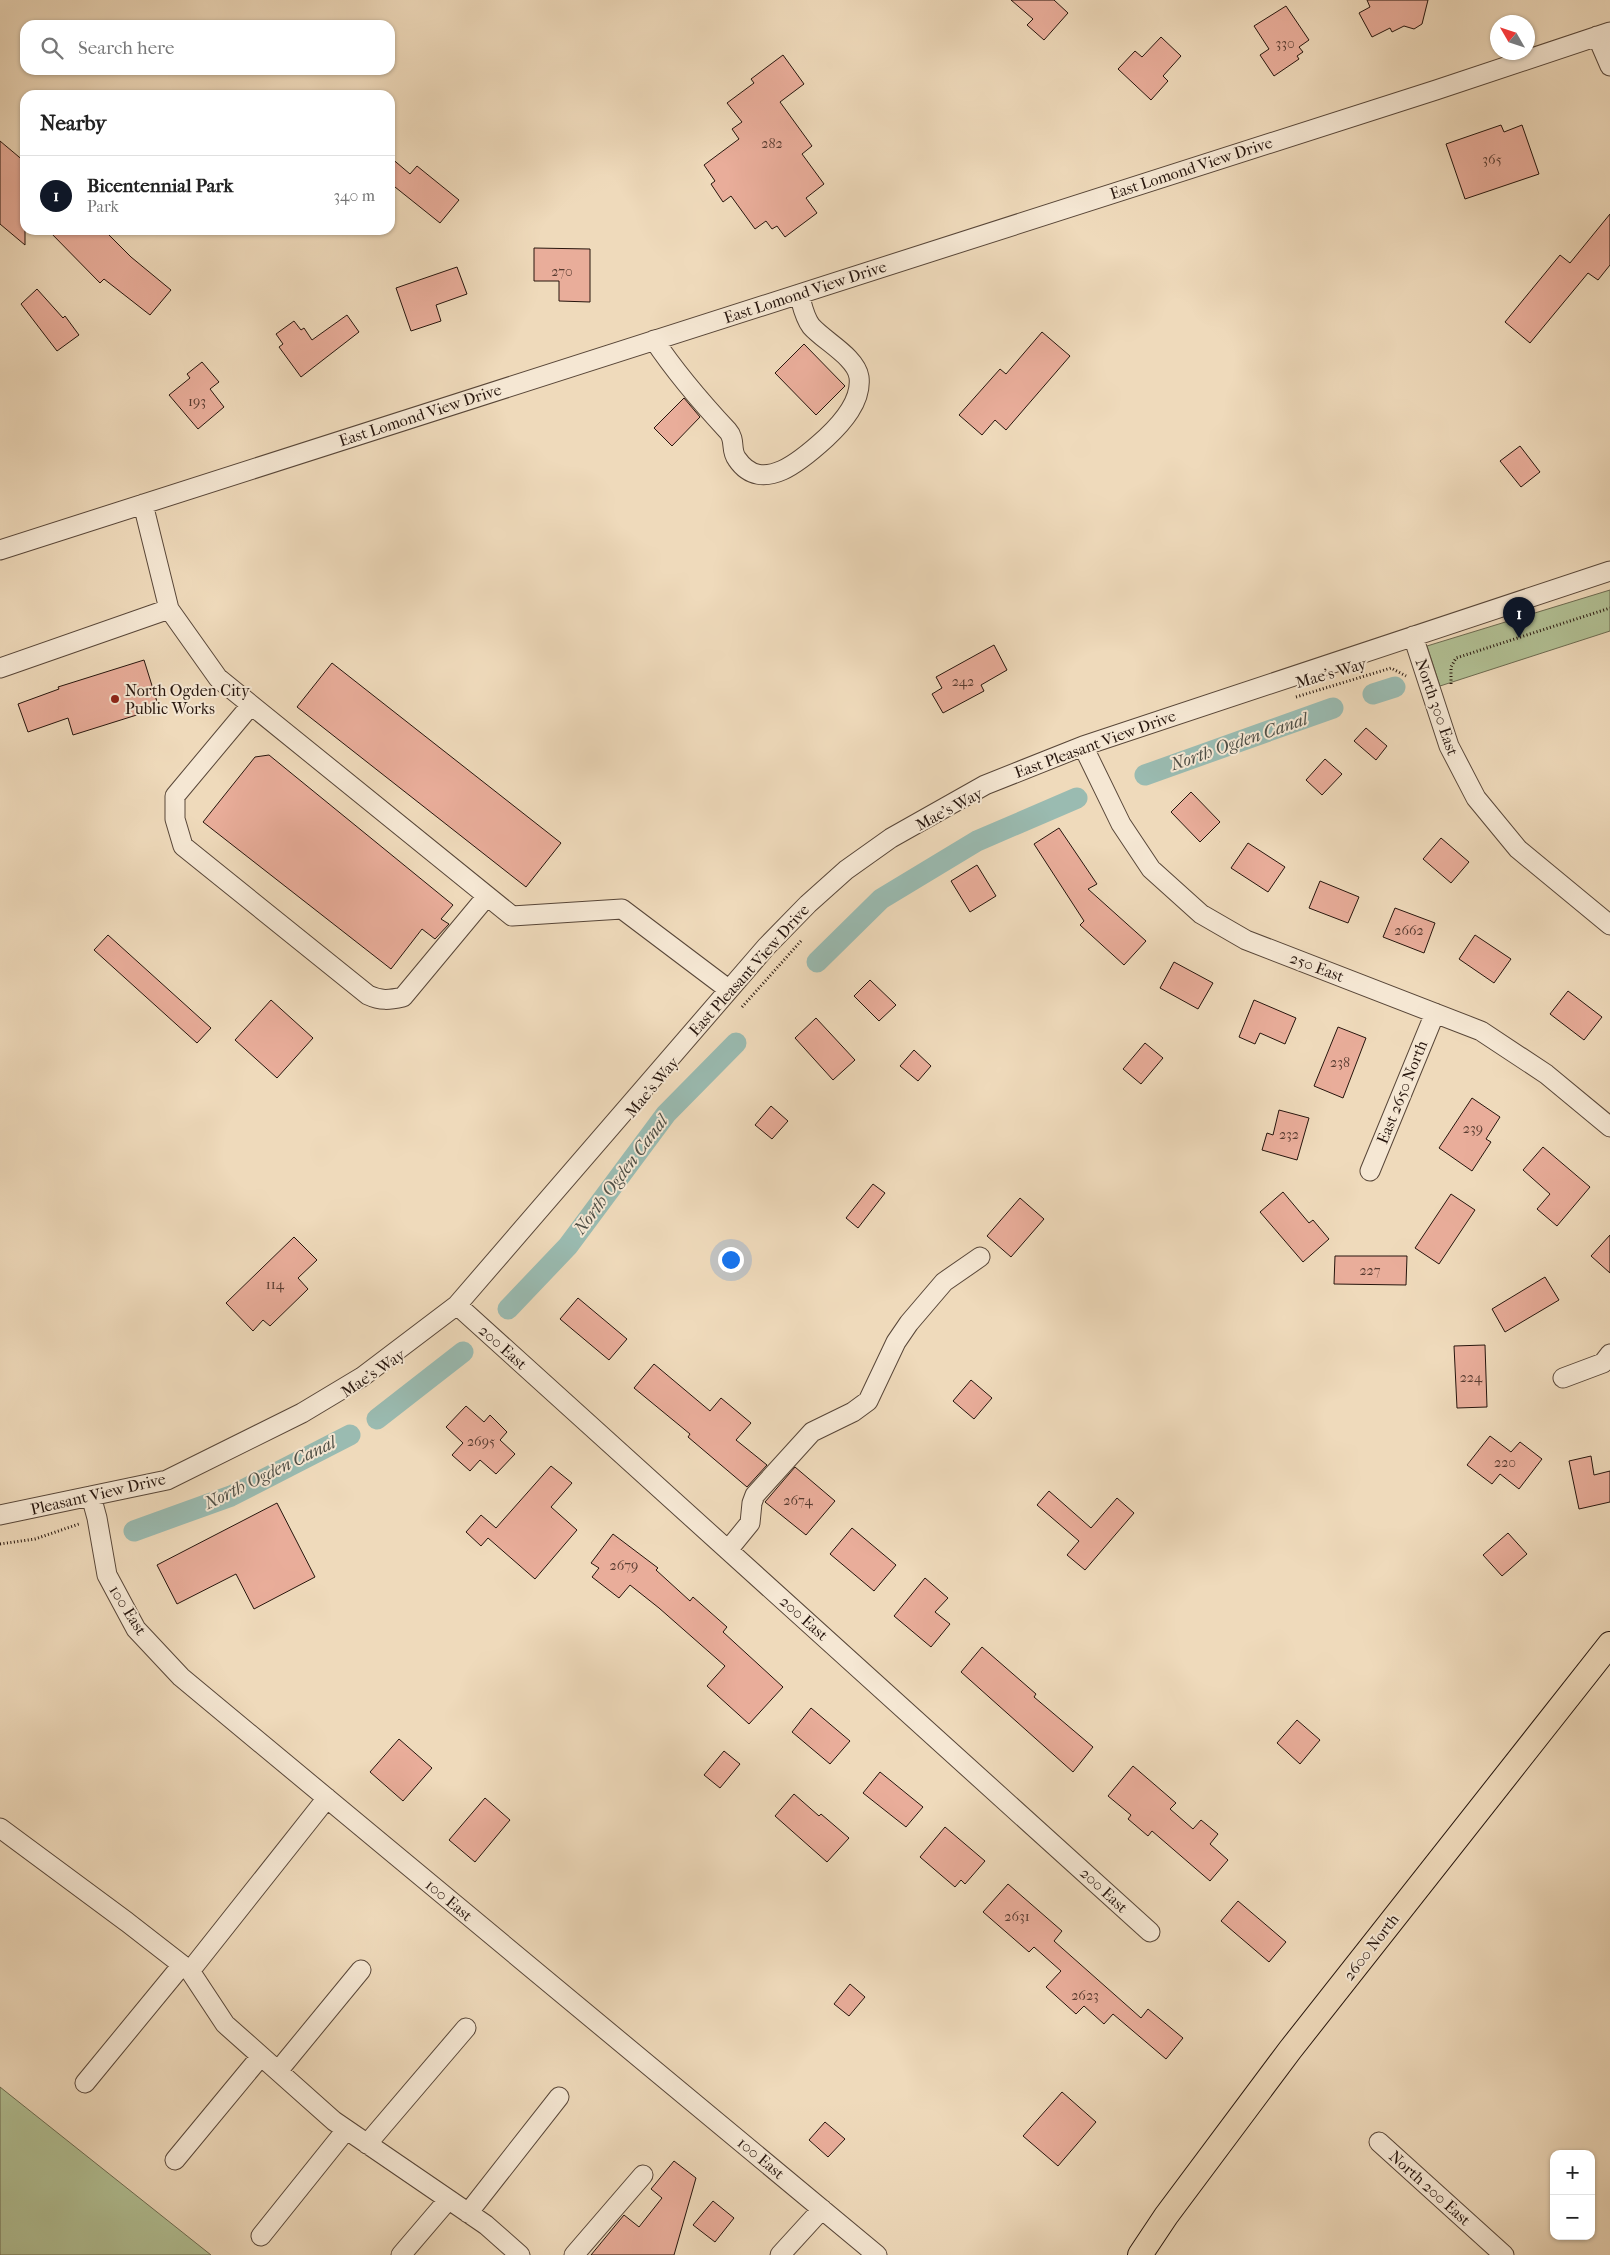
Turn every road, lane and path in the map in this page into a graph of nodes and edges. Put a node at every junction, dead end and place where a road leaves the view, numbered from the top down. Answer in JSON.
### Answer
{"nodes":[{"id":1,"x":1603,"y":34,"type":"edge"},
{"id":2,"x":1610,"y":66,"type":"edge"},
{"id":3,"x":798,"y":294,"type":"junction"},
{"id":4,"x":654,"y":340,"type":"junction"},
{"id":5,"x":143,"y":504,"type":"junction"},
{"id":6,"x":0,"y":550,"type":"edge"},
{"id":7,"x":1610,"y":571,"type":"edge"},
{"id":8,"x":1610,"y":608,"type":"edge"},
{"id":9,"x":169,"y":609,"type":"junction"},
{"id":10,"x":1413,"y":636,"type":"junction"},
{"id":11,"x":0,"y":668,"type":"edge"},
{"id":12,"x":1400,"y":674,"type":"dead end"},
{"id":13,"x":1451,"y":686,"type":"dead end"},
{"id":14,"x":1293,"y":697,"type":"dead end"},
{"id":15,"x":251,"y":705,"type":"junction"},
{"id":16,"x":1083,"y":746,"type":"junction"},
{"id":17,"x":487,"y":896,"type":"junction"},
{"id":18,"x":1610,"y":925,"type":"edge"},
{"id":19,"x":807,"y":934,"type":"dead end"},
{"id":20,"x":728,"y":989,"type":"junction"},
{"id":21,"x":736,"y":1012,"type":"dead end"},
{"id":22,"x":1435,"y":1013,"type":"junction"},
{"id":23,"x":1610,"y":1127,"type":"edge"},
{"id":24,"x":1370,"y":1171,"type":"dead end"},
{"id":25,"x":980,"y":1257,"type":"dead end"},
{"id":26,"x":457,"y":1305,"type":"junction"},
{"id":27,"x":1610,"y":1354,"type":"edge"},
{"id":28,"x":1563,"y":1378,"type":"dead end"},
{"id":29,"x":302,"y":1413,"type":"joint"},
{"id":30,"x":91,"y":1496,"type":"junction"},
{"id":31,"x":0,"y":1515,"type":"edge"},
{"id":32,"x":68,"y":1528,"type":"dead end"},
{"id":33,"x":0,"y":1544,"type":"edge"},
{"id":34,"x":728,"y":1550,"type":"junction"},
{"id":35,"x":1610,"y":1644,"type":"edge"},
{"id":36,"x":327,"y":1798,"type":"junction"},
{"id":37,"x":0,"y":1828,"type":"edge"},
{"id":38,"x":1150,"y":1932,"type":"dead end"},
{"id":39,"x":186,"y":1968,"type":"junction"},
{"id":40,"x":361,"y":1970,"type":"dead end"},
{"id":41,"x":466,"y":2028,"type":"dead end"},
{"id":42,"x":261,"y":2056,"type":"junction"},
{"id":43,"x":278,"y":2071,"type":"junction"},
{"id":44,"x":85,"y":2084,"type":"dead end"},
{"id":45,"x":559,"y":2097,"type":"dead end"},
{"id":46,"x":346,"y":2130,"type":"junction"},
{"id":47,"x":1379,"y":2142,"type":"dead end"},
{"id":48,"x":367,"y":2144,"type":"junction"},
{"id":49,"x":175,"y":2160,"type":"dead end"},
{"id":50,"x":643,"y":2175,"type":"dead end"},
{"id":51,"x":448,"y":2200,"type":"junction"},
{"id":52,"x":822,"y":2209,"type":"junction"},
{"id":53,"x":468,"y":2213,"type":"junction"},
{"id":54,"x":261,"y":2236,"type":"dead end"},
{"id":55,"x":401,"y":2255,"type":"edge"},
{"id":56,"x":520,"y":2255,"type":"edge"},
{"id":57,"x":574,"y":2255,"type":"edge"},
{"id":58,"x":780,"y":2255,"type":"edge"},
{"id":59,"x":877,"y":2255,"type":"edge"},
{"id":60,"x":1140,"y":2255,"type":"edge"},
{"id":61,"x":1504,"y":2255,"type":"edge"}],
"edges":[{"from":1,"to":2,"type":"street"},
{"from":1,"to":3,"type":"street","name":"East Lomond View Drive"},
{"from":3,"to":4,"type":"street","name":"East Lomond View Drive"},
{"from":3,"to":4,"type":"street"},
{"from":4,"to":5,"type":"street","name":"East Lomond View Drive"},
{"from":5,"to":6,"type":"street","name":"East Lomond View Drive"},
{"from":5,"to":9,"type":"street"},
{"from":7,"to":10,"type":"street","name":"East Pleasant View Drive"},
{"from":8,"to":13,"type":"path"},
{"from":9,"to":11,"type":"street"},
{"from":9,"to":15,"type":"street"},
{"from":10,"to":16,"type":"street","name":"East Pleasant View Drive"},
{"from":10,"to":18,"type":"street","name":"North 300 East"},
{"from":12,"to":14,"type":"path","name":"Mae's Way"},
{"from":15,"to":17,"type":"street"},
{"from":15,"to":17,"type":"street"},
{"from":16,"to":20,"type":"street","name":"East Pleasant View Drive"},
{"from":16,"to":22,"type":"street","name":"250 East"},
{"from":17,"to":20,"type":"street"},
{"from":19,"to":21,"type":"path"},
{"from":20,"to":26,"type":"street","name":"East Pleasant View Drive"},
{"from":22,"to":23,"type":"street","name":"250 East"},
{"from":22,"to":24,"type":"street","name":"East 2650 North"},
{"from":25,"to":34,"type":"street"},
{"from":26,"to":29,"type":"street","name":"East Pleasant View Drive"},
{"from":26,"to":34,"type":"street","name":"200 East"},
{"from":27,"to":28,"type":"street"},
{"from":29,"to":30,"type":"street","name":"Pleasant View Drive"},
{"from":30,"to":31,"type":"street","name":"Pleasant View Drive"},
{"from":30,"to":36,"type":"street","name":"100 East"},
{"from":32,"to":33,"type":"path"},
{"from":34,"to":38,"type":"street","name":"200 East"},
{"from":35,"to":60,"type":"main road","name":"2600 North"},
{"from":36,"to":39,"type":"street"},
{"from":36,"to":52,"type":"street","name":"100 East"},
{"from":37,"to":39,"type":"street"},
{"from":39,"to":42,"type":"street"},
{"from":39,"to":44,"type":"street"},
{"from":40,"to":43,"type":"street"},
{"from":41,"to":48,"type":"street"},
{"from":42,"to":43,"type":"street"},
{"from":42,"to":49,"type":"street"},
{"from":43,"to":46,"type":"street"},
{"from":45,"to":53,"type":"street"},
{"from":46,"to":48,"type":"street"},
{"from":46,"to":54,"type":"street"},
{"from":47,"to":61,"type":"street","name":"North 200 East"},
{"from":48,"to":51,"type":"street"},
{"from":50,"to":57,"type":"street"},
{"from":51,"to":53,"type":"street"},
{"from":51,"to":55,"type":"street"},
{"from":52,"to":58,"type":"street"},
{"from":52,"to":59,"type":"street","name":"100 East"},
{"from":53,"to":56,"type":"street"}]}
